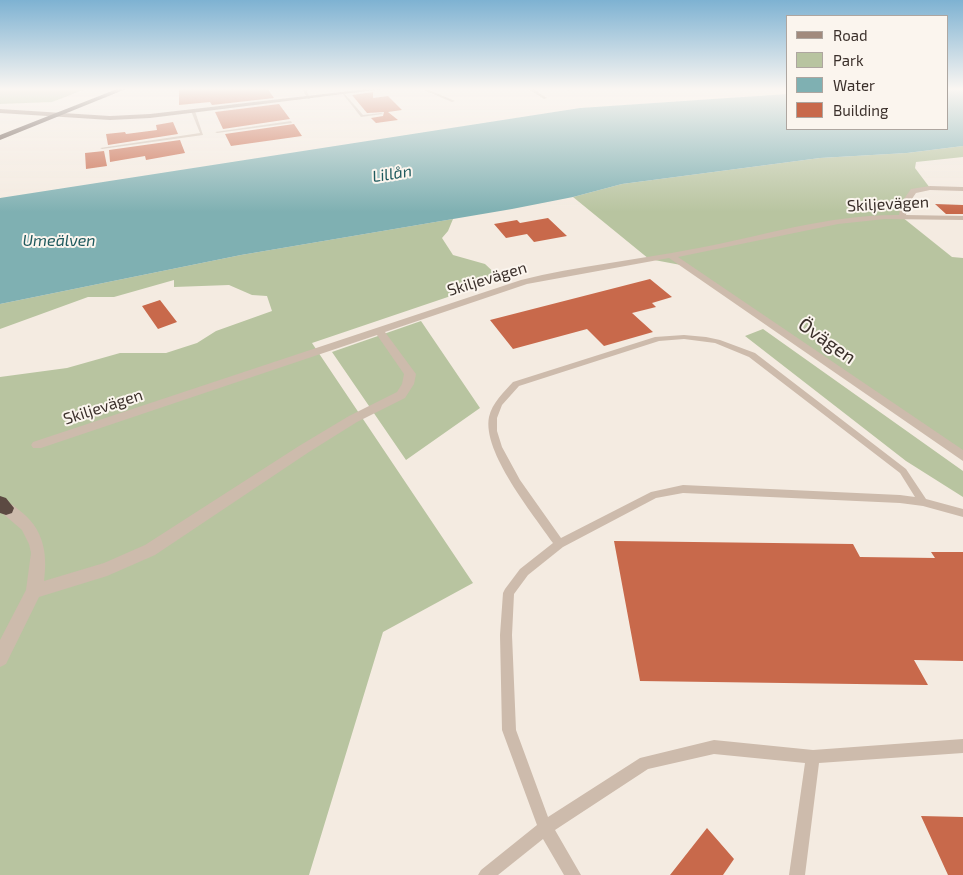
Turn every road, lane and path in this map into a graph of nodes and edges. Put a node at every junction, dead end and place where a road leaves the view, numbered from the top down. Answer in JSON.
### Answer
{"nodes":[{"id":1,"x":20,"y":130,"type":"edge"},
{"id":2,"x":200,"y":130,"type":"edge"},
{"id":3,"x":234,"y":130,"type":"edge"},
{"id":4,"x":218,"y":132,"type":"dead end"},
{"id":5,"x":0,"y":138,"type":"edge"},
{"id":6,"x":102,"y":148,"type":"dead end"},
{"id":7,"x":963,"y":189,"type":"edge"},
{"id":8,"x":902,"y":217,"type":"junction"},
{"id":9,"x":963,"y":218,"type":"edge"},
{"id":10,"x":670,"y":255,"type":"junction"},
{"id":11,"x":378,"y":330,"type":"junction"},
{"id":12,"x":37,"y":444,"type":"dead end"},
{"id":13,"x":963,"y":456,"type":"edge"},
{"id":14,"x":923,"y":502,"type":"junction"},
{"id":15,"x":2,"y":506,"type":"edge"},
{"id":16,"x":963,"y":513,"type":"edge"},
{"id":17,"x":559,"y":544,"type":"junction"},
{"id":18,"x":34,"y":591,"type":"junction"},
{"id":19,"x":0,"y":658,"type":"edge"},
{"id":20,"x":963,"y":746,"type":"edge"},
{"id":21,"x":813,"y":757,"type":"junction"},
{"id":22,"x":545,"y":828,"type":"junction"},
{"id":23,"x":486,"y":875,"type":"edge"},
{"id":24,"x":573,"y":875,"type":"edge"},
{"id":25,"x":796,"y":875,"type":"edge"}],
"edges":[{"from":1,"to":5,"type":"highway"},
{"from":2,"to":6,"type":"lane"},
{"from":3,"to":4,"type":"lane"},
{"from":7,"to":8,"type":"street"},
{"from":8,"to":9,"type":"street","name":"Skiljevägen"},
{"from":8,"to":10,"type":"street","name":"Skiljevägen"},
{"from":10,"to":11,"type":"street","name":"Skiljevägen"},
{"from":10,"to":13,"type":"street","name":"Övägen"},
{"from":11,"to":12,"type":"street","name":"Skiljevägen"},
{"from":11,"to":18,"type":"street"},
{"from":14,"to":16,"type":"lane"},
{"from":14,"to":17,"type":"lane"},
{"from":14,"to":17,"type":"lane"},
{"from":15,"to":18,"type":"street"},
{"from":17,"to":22,"type":"lane"},
{"from":18,"to":19,"type":"street"},
{"from":20,"to":21,"type":"lane"},
{"from":21,"to":22,"type":"lane"},
{"from":21,"to":25,"type":"lane"},
{"from":22,"to":23,"type":"lane"},
{"from":22,"to":24,"type":"lane"}]}
